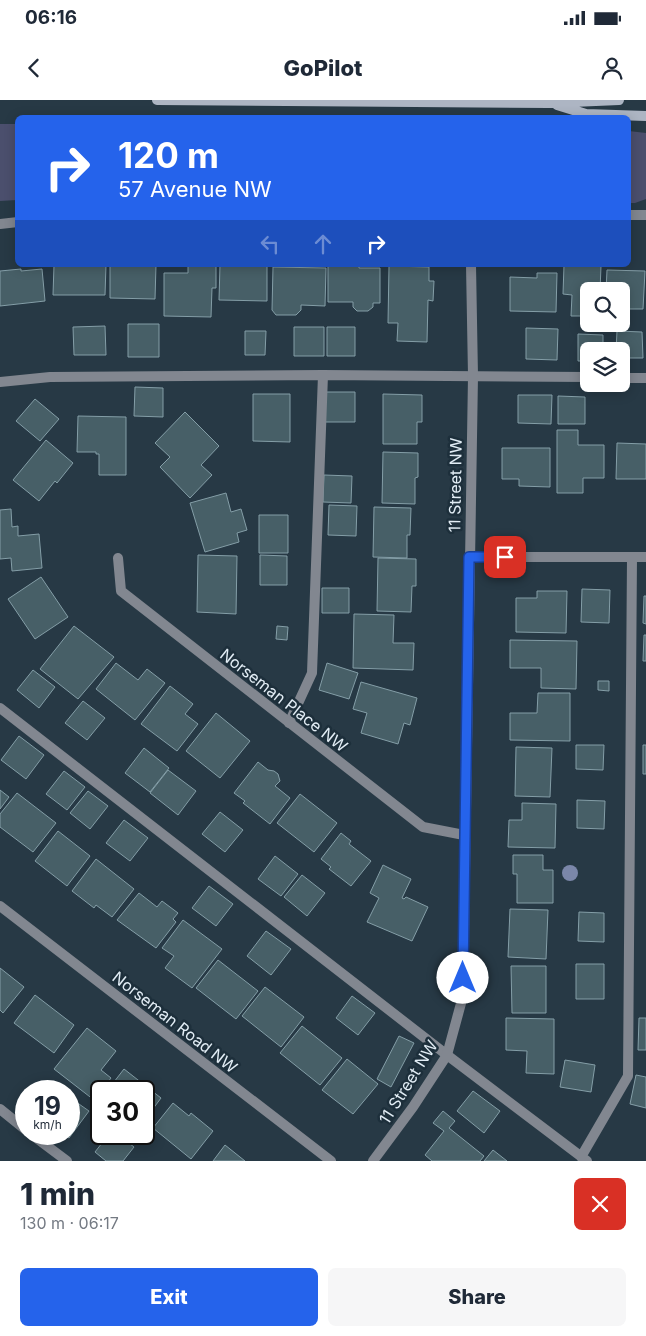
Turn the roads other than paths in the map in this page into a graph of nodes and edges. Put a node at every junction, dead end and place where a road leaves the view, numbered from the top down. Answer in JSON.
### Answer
{"nodes":[{"id":1,"x":157,"y":100,"type":"edge"},
{"id":2,"x":619,"y":100,"type":"edge"},
{"id":3,"x":549,"y":103,"type":"junction"},
{"id":4,"x":616,"y":115,"type":"edge"},
{"id":5,"x":631,"y":116,"type":"edge"},
{"id":6,"x":646,"y":116,"type":"edge"},
{"id":7,"x":631,"y":215,"type":"edge"},
{"id":8,"x":646,"y":215,"type":"edge"},
{"id":9,"x":15,"y":222,"type":"edge"},
{"id":10,"x":0,"y":224,"type":"edge"},
{"id":11,"x":471,"y":267,"type":"edge"},
{"id":12,"x":323,"y":375,"type":"junction"},
{"id":13,"x":472,"y":376,"type":"junction"},
{"id":14,"x":580,"y":377,"type":"edge"},
{"id":15,"x":630,"y":378,"type":"edge"},
{"id":16,"x":646,"y":378,"type":"edge"},
{"id":17,"x":0,"y":382,"type":"edge"},
{"id":18,"x":469,"y":557,"type":"junction"},
{"id":19,"x":632,"y":557,"type":"junction"},
{"id":20,"x":646,"y":557,"type":"edge"},
{"id":21,"x":118,"y":558,"type":"dead end"},
{"id":22,"x":0,"y":708,"type":"edge"},
{"id":23,"x":289,"y":723,"type":"junction"},
{"id":24,"x":464,"y":835,"type":"junction"},
{"id":25,"x":0,"y":906,"type":"edge"},
{"id":26,"x":447,"y":1055,"type":"junction"},
{"id":27,"x":0,"y":1109,"type":"edge"},
{"id":28,"x":15,"y":1121,"type":"edge"},
{"id":29,"x":46,"y":1145,"type":"edge"},
{"id":30,"x":584,"y":1159,"type":"edge"},
{"id":31,"x":67,"y":1161,"type":"edge"},
{"id":32,"x":331,"y":1161,"type":"edge"},
{"id":33,"x":373,"y":1161,"type":"edge"}],
"edges":[{"from":1,"to":3,"type":"main road"},
{"from":2,"to":3,"type":"main road"},
{"from":3,"to":4,"type":"main road"},
{"from":5,"to":6,"type":"main road"},
{"from":7,"to":8,"type":"street"},
{"from":9,"to":10,"type":"street"},
{"from":11,"to":13,"type":"street","name":"11 Street NW"},
{"from":12,"to":13,"type":"street"},
{"from":12,"to":17,"type":"street"},
{"from":12,"to":23,"type":"street"},
{"from":13,"to":14,"type":"street"},
{"from":13,"to":18,"type":"street","name":"11 Street NW"},
{"from":15,"to":16,"type":"street"},
{"from":18,"to":19,"type":"street"},
{"from":18,"to":24,"type":"street","name":"11 Street NW"},
{"from":19,"to":20,"type":"street"},
{"from":19,"to":30,"type":"street"},
{"from":21,"to":23,"type":"street","name":"Norseman Place NW"},
{"from":22,"to":26,"type":"street"},
{"from":23,"to":24,"type":"street","name":"Norseman Place NW"},
{"from":24,"to":26,"type":"street","name":"11 Street NW"},
{"from":25,"to":32,"type":"street","name":"Norseman Road NW"},
{"from":26,"to":30,"type":"street"},
{"from":26,"to":33,"type":"street","name":"11 Street NW"},
{"from":27,"to":28,"type":"street"},
{"from":29,"to":31,"type":"street"}]}
